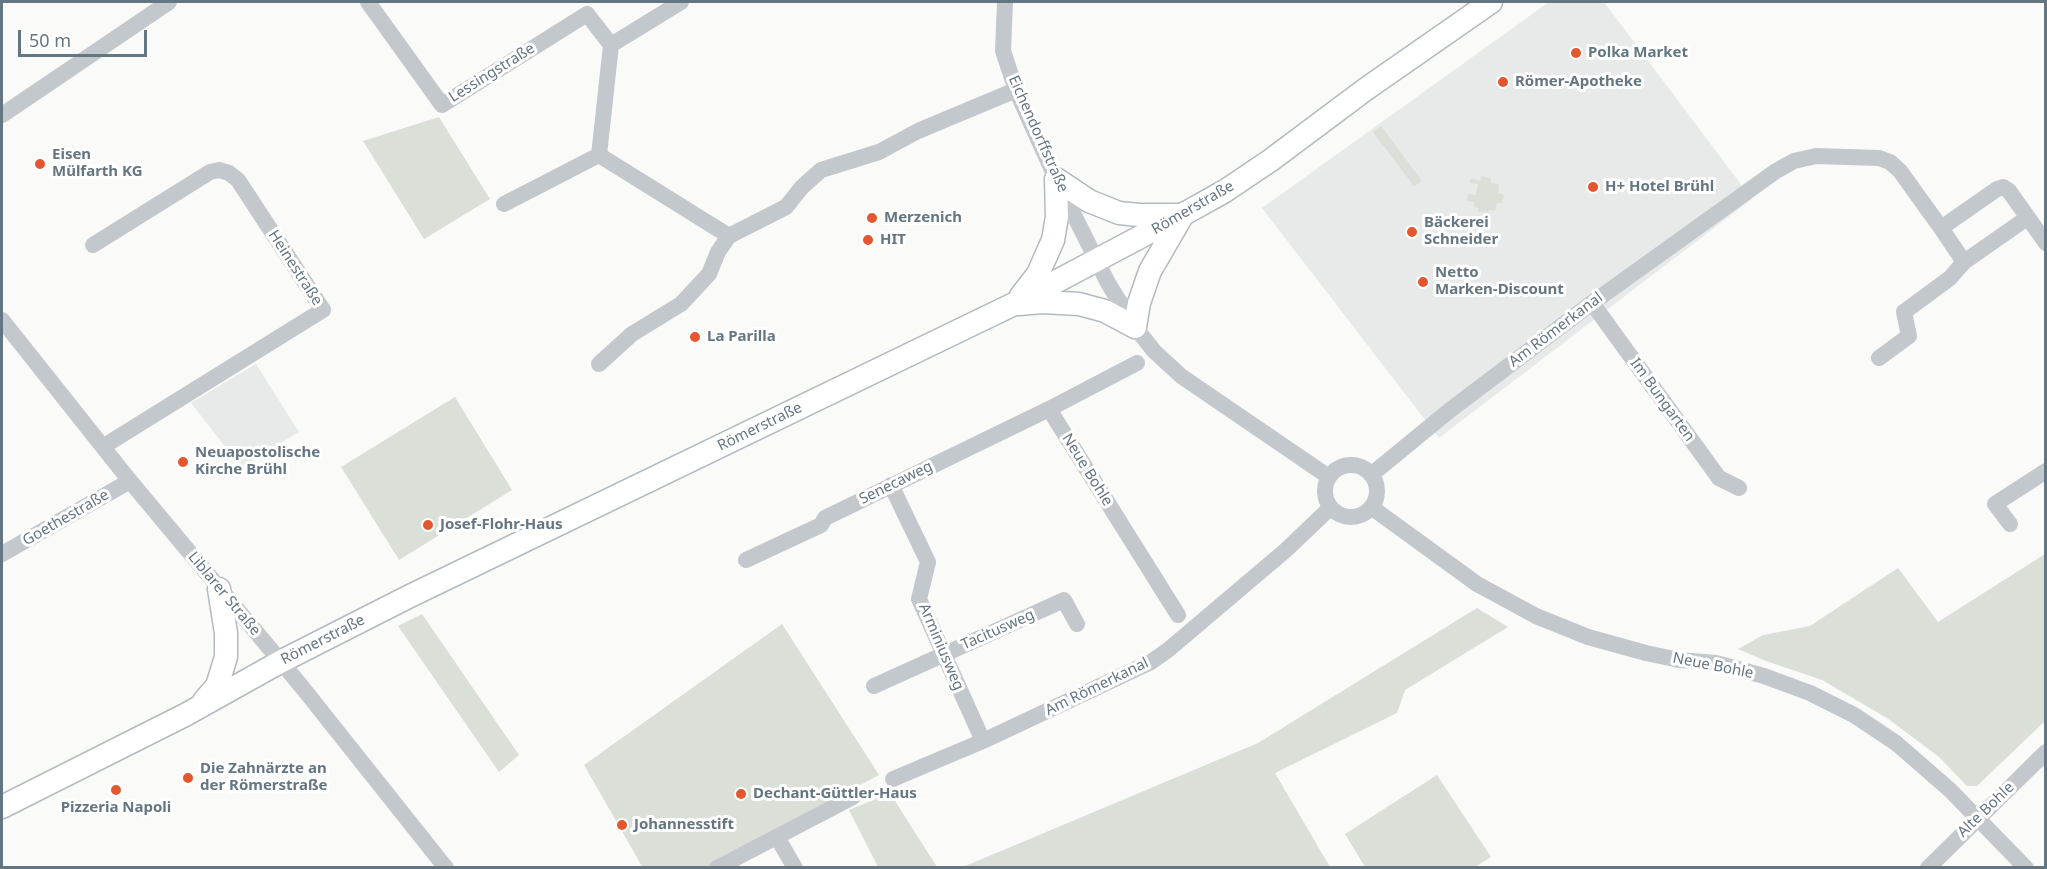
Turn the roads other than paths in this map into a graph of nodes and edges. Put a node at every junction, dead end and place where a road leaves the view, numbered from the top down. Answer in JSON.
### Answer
{"nodes":[{"id":1,"x":169,"y":2,"type":"edge"},
{"id":2,"x":368,"y":2,"type":"edge"},
{"id":3,"x":681,"y":2,"type":"edge"},
{"id":4,"x":1005,"y":2,"type":"edge"},
{"id":5,"x":1491,"y":2,"type":"edge"},
{"id":6,"x":611,"y":45,"type":"junction"},
{"id":7,"x":1016,"y":90,"type":"junction"},
{"id":8,"x":2,"y":115,"type":"edge"},
{"id":9,"x":599,"y":155,"type":"junction"},
{"id":10,"x":1056,"y":179,"type":"junction"},
{"id":11,"x":504,"y":204,"type":"dead end"},
{"id":12,"x":1183,"y":215,"type":"junction"},
{"id":13,"x":2027,"y":218,"type":"junction"},
{"id":14,"x":1941,"y":228,"type":"junction"},
{"id":15,"x":729,"y":236,"type":"junction"},
{"id":16,"x":2046,"y":243,"type":"edge"},
{"id":17,"x":93,"y":245,"type":"dead end"},
{"id":18,"x":1097,"y":260,"type":"junction"},
{"id":19,"x":1964,"y":262,"type":"junction"},
{"id":20,"x":1592,"y":303,"type":"junction"},
{"id":21,"x":1014,"y":304,"type":"junction"},
{"id":22,"x":2,"y":320,"type":"edge"},
{"id":23,"x":1135,"y":327,"type":"junction"},
{"id":24,"x":1879,"y":358,"type":"dead end"},
{"id":25,"x":1137,"y":363,"type":"dead end"},
{"id":26,"x":599,"y":364,"type":"dead end"},
{"id":27,"x":1049,"y":409,"type":"junction"},
{"id":28,"x":104,"y":446,"type":"junction"},
{"id":29,"x":2046,"y":471,"type":"edge"},
{"id":30,"x":1371,"y":475,"type":"junction"},
{"id":31,"x":1329,"y":477,"type":"junction"},
{"id":32,"x":130,"y":481,"type":"junction"},
{"id":33,"x":891,"y":485,"type":"junction"},
{"id":34,"x":1739,"y":488,"type":"dead end"},
{"id":35,"x":1371,"y":507,"type":"junction"},
{"id":36,"x":1330,"y":508,"type":"junction"},
{"id":37,"x":2010,"y":524,"type":"dead end"},
{"id":38,"x":2,"y":554,"type":"edge"},
{"id":39,"x":746,"y":560,"type":"dead end"},
{"id":40,"x":219,"y":589,"type":"junction"},
{"id":41,"x":1178,"y":615,"type":"dead end"},
{"id":42,"x":1077,"y":624,"type":"dead end"},
{"id":43,"x":944,"y":655,"type":"junction"},
{"id":44,"x":280,"y":662,"type":"junction"},
{"id":45,"x":874,"y":686,"type":"dead end"},
{"id":46,"x":199,"y":707,"type":"junction"},
{"id":47,"x":983,"y":741,"type":"junction"},
{"id":48,"x":2046,"y":752,"type":"edge"},
{"id":49,"x":893,"y":779,"type":"dead end"},
{"id":50,"x":853,"y":797,"type":"dead end"},
{"id":51,"x":2,"y":807,"type":"edge"},
{"id":52,"x":1978,"y":818,"type":"junction"},
{"id":53,"x":777,"y":837,"type":"junction"},
{"id":54,"x":446,"y":867,"type":"edge"},
{"id":55,"x":717,"y":867,"type":"edge"},
{"id":56,"x":795,"y":867,"type":"edge"},
{"id":57,"x":1928,"y":867,"type":"edge"},
{"id":58,"x":2026,"y":867,"type":"edge"}],
"edges":[{"from":1,"to":8,"type":"street"},
{"from":2,"to":6,"type":"street","name":"Lessingstraße"},
{"from":3,"to":6,"type":"street"},
{"from":4,"to":7,"type":"street","name":"Eichendorffstraße"},
{"from":5,"to":12,"type":"main road","name":"Römerstraße"},
{"from":6,"to":9,"type":"street"},
{"from":7,"to":10,"type":"street","name":"Eichendorffstraße"},
{"from":7,"to":15,"type":"street"},
{"from":9,"to":11,"type":"street"},
{"from":9,"to":15,"type":"street"},
{"from":10,"to":12,"type":"main road"},
{"from":10,"to":18,"type":"street","name":"Eichendorffstraße"},
{"from":10,"to":21,"type":"main road"},
{"from":12,"to":18,"type":"main road","name":"Römerstraße"},
{"from":12,"to":23,"type":"main road"},
{"from":13,"to":14,"type":"street"},
{"from":13,"to":16,"type":"street"},
{"from":13,"to":19,"type":"street"},
{"from":14,"to":19,"type":"street","name":"Am Römerkanal"},
{"from":14,"to":20,"type":"street","name":"Am Römerkanal"},
{"from":15,"to":26,"type":"street"},
{"from":17,"to":28,"type":"street","name":"Heinestraße"},
{"from":18,"to":21,"type":"main road","name":"Römerstraße"},
{"from":18,"to":23,"type":"street"},
{"from":19,"to":24,"type":"street"},
{"from":20,"to":30,"type":"street","name":"Am Römerkanal"},
{"from":20,"to":34,"type":"street","name":"Im Bungarten"},
{"from":21,"to":23,"type":"main road"},
{"from":21,"to":44,"type":"main road","name":"Römerstraße"},
{"from":22,"to":28,"type":"street","name":"Liblarer Straße"},
{"from":23,"to":31,"type":"street"},
{"from":25,"to":27,"type":"street"},
{"from":27,"to":33,"type":"street","name":"Senecaweg"},
{"from":27,"to":41,"type":"street","name":"Neue Bohle"},
{"from":28,"to":32,"type":"street","name":"Liblarer Straße"},
{"from":29,"to":37,"type":"street"},
{"from":30,"to":31,"type":"street"},
{"from":30,"to":35,"type":"street"},
{"from":31,"to":36,"type":"street"},
{"from":32,"to":38,"type":"street","name":"Goethestraße"},
{"from":32,"to":40,"type":"street","name":"Liblarer Straße"},
{"from":33,"to":39,"type":"street","name":"Senecaweg"},
{"from":33,"to":43,"type":"street","name":"Arminiusweg"},
{"from":35,"to":36,"type":"street"},
{"from":35,"to":52,"type":"street","name":"Neue Bohle"},
{"from":36,"to":47,"type":"street","name":"Am Römerkanal"},
{"from":40,"to":44,"type":"street","name":"Liblarer Straße"},
{"from":40,"to":46,"type":"main road"},
{"from":42,"to":43,"type":"street","name":"Tacitusweg"},
{"from":43,"to":45,"type":"street","name":"Tacitusweg"},
{"from":43,"to":47,"type":"street","name":"Arminiusweg"},
{"from":44,"to":46,"type":"main road","name":"Römerstraße"},
{"from":44,"to":54,"type":"street","name":"Liblarer Straße"},
{"from":46,"to":51,"type":"main road","name":"Römerstraße"},
{"from":47,"to":49,"type":"street","name":"Am Römerkanal"},
{"from":48,"to":52,"type":"street","name":"Alte Bohle"},
{"from":50,"to":53,"type":"street"},
{"from":52,"to":57,"type":"street","name":"Alte Bohle"},
{"from":52,"to":58,"type":"street","name":"Neue Bohle"},
{"from":53,"to":55,"type":"street"},
{"from":53,"to":56,"type":"street"}]}
